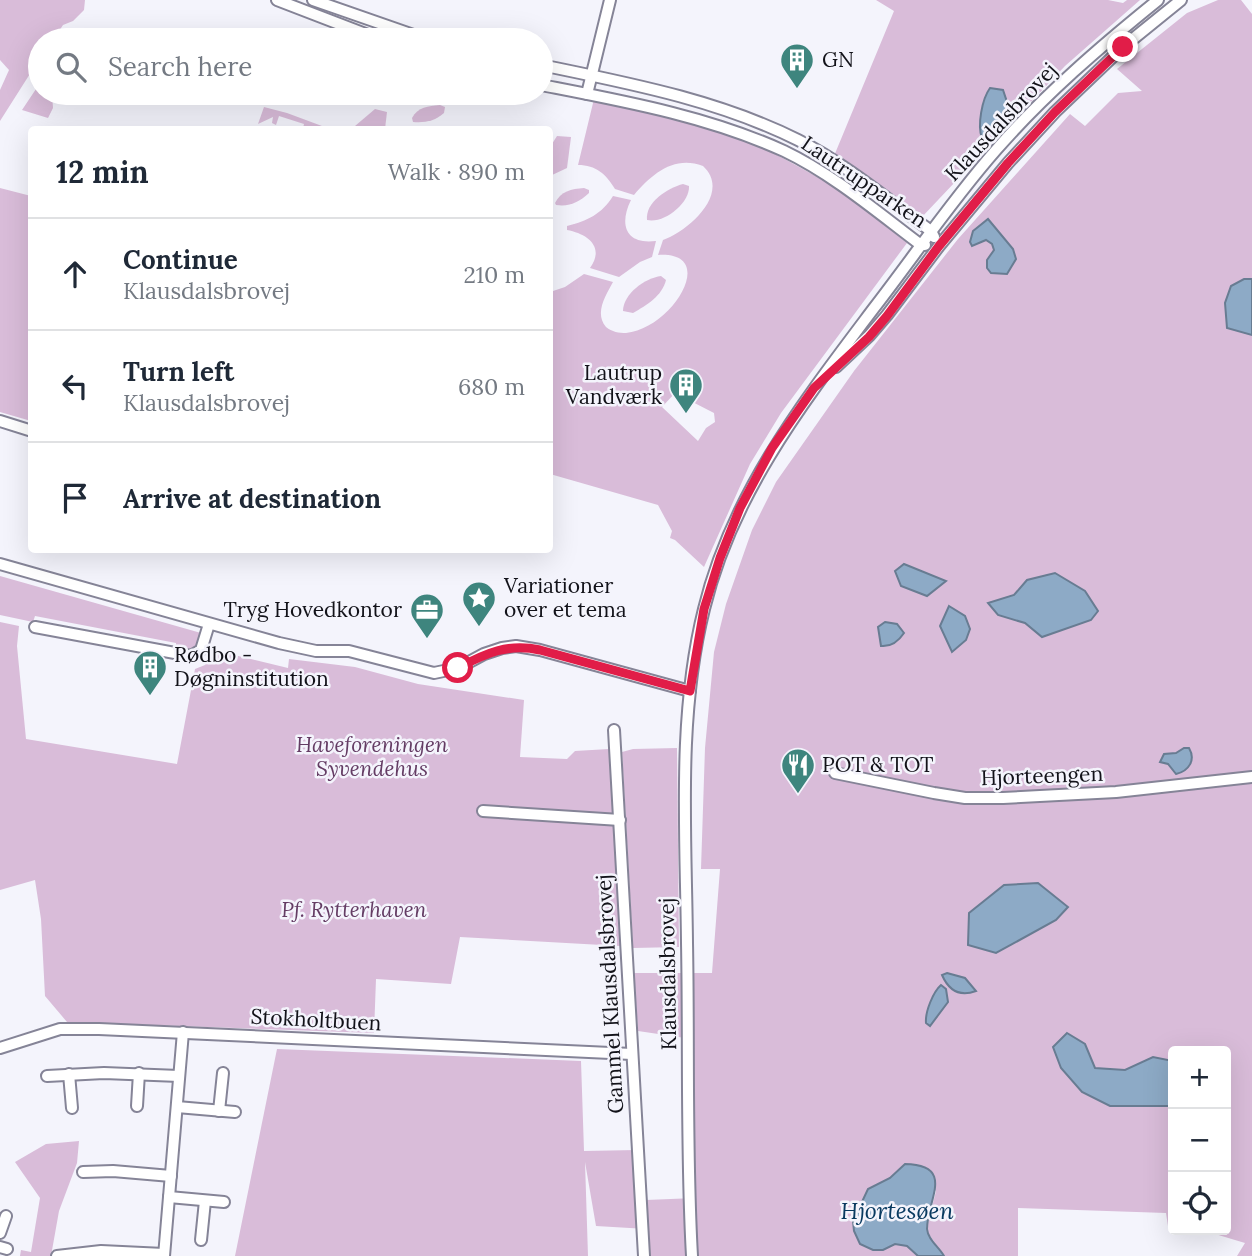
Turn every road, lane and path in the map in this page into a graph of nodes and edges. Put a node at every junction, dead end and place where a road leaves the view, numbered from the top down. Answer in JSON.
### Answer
{"nodes":[{"id":1,"x":277,"y":0,"type":"edge"},
{"id":2,"x":313,"y":0,"type":"edge"},
{"id":3,"x":610,"y":0,"type":"edge"},
{"id":4,"x":1158,"y":0,"type":"edge"},
{"id":5,"x":1181,"y":0,"type":"edge"},
{"id":6,"x":350,"y":28,"type":"edge"},
{"id":7,"x":394,"y":28,"type":"edge"},
{"id":8,"x":553,"y":68,"type":"edge"},
{"id":9,"x":592,"y":76,"type":"junction"},
{"id":10,"x":553,"y":87,"type":"edge"},
{"id":11,"x":587,"y":94,"type":"junction"},
{"id":12,"x":930,"y":231,"type":"junction"},
{"id":13,"x":921,"y":245,"type":"junction"},
{"id":14,"x":939,"y":246,"type":"junction"},
{"id":15,"x":814,"y":388,"type":"junction"},
{"id":16,"x":0,"y":421,"type":"edge"},
{"id":17,"x":28,"y":430,"type":"edge"},
{"id":18,"x":0,"y":565,"type":"edge"},
{"id":19,"x":209,"y":624,"type":"junction"},
{"id":20,"x":35,"y":627,"type":"dead end"},
{"id":21,"x":690,"y":691,"type":"junction"},
{"id":22,"x":614,"y":730,"type":"dead end"},
{"id":23,"x":835,"y":773,"type":"dead end"},
{"id":24,"x":1252,"y":777,"type":"edge"},
{"id":25,"x":482,"y":811,"type":"dead end"},
{"id":26,"x":620,"y":820,"type":"junction"},
{"id":27,"x":183,"y":1032,"type":"junction"},
{"id":28,"x":0,"y":1048,"type":"edge"},
{"id":29,"x":632,"y":1054,"type":"junction"},
{"id":30,"x":139,"y":1073,"type":"junction"},
{"id":31,"x":223,"y":1073,"type":"dead end"},
{"id":32,"x":69,"y":1074,"type":"junction"},
{"id":33,"x":47,"y":1076,"type":"dead end"},
{"id":34,"x":179,"y":1076,"type":"junction"},
{"id":35,"x":137,"y":1107,"type":"dead end"},
{"id":36,"x":177,"y":1107,"type":"junction"},
{"id":37,"x":72,"y":1108,"type":"dead end"},
{"id":38,"x":219,"y":1111,"type":"junction"},
{"id":39,"x":235,"y":1112,"type":"dead end"},
{"id":40,"x":83,"y":1172,"type":"dead end"},
{"id":41,"x":171,"y":1176,"type":"junction"},
{"id":42,"x":169,"y":1197,"type":"junction"},
{"id":43,"x":205,"y":1201,"type":"junction"},
{"id":44,"x":224,"y":1202,"type":"dead end"},
{"id":45,"x":6,"y":1216,"type":"dead end"},
{"id":46,"x":0,"y":1233,"type":"edge"},
{"id":47,"x":201,"y":1240,"type":"dead end"},
{"id":48,"x":164,"y":1255,"type":"edge"},
{"id":49,"x":57,"y":1256,"type":"edge"},
{"id":50,"x":644,"y":1256,"type":"edge"},
{"id":51,"x":692,"y":1256,"type":"edge"}],
"edges":[{"from":1,"to":6,"type":"street"},
{"from":2,"to":7,"type":"street"},
{"from":3,"to":9,"type":"street"},
{"from":4,"to":12,"type":"street","name":"Klausdalsbrovej"},
{"from":5,"to":14,"type":"street","name":"Klausdalsbrovej"},
{"from":8,"to":9,"type":"street","name":"Lautrupparken"},
{"from":9,"to":11,"type":"street"},
{"from":9,"to":12,"type":"street","name":"Lautrupparken"},
{"from":10,"to":11,"type":"street","name":"Lautrupparken"},
{"from":11,"to":13,"type":"street","name":"Lautrupparken"},
{"from":12,"to":13,"type":"street","name":"Klausdalsbrovej"},
{"from":12,"to":14,"type":"street","name":"Lautrupparken"},
{"from":13,"to":14,"type":"street","name":"Lautrupparken"},
{"from":13,"to":15,"type":"street","name":"Klausdalsbrovej"},
{"from":14,"to":15,"type":"street","name":"Klausdalsbrovej"},
{"from":15,"to":21,"type":"street","name":"Klausdalsbrovej"},
{"from":16,"to":17,"type":"street"},
{"from":18,"to":19,"type":"street"},
{"from":19,"to":20,"type":"street"},
{"from":19,"to":21,"type":"street"},
{"from":21,"to":51,"type":"street","name":"Klausdalsbrovej"},
{"from":22,"to":26,"type":"street","name":"Gammel Klausdalsbrovej"},
{"from":23,"to":24,"type":"street","name":"Hjorteengen"},
{"from":25,"to":26,"type":"street"},
{"from":26,"to":29,"type":"street","name":"Gammel Klausdalsbrovej"},
{"from":27,"to":28,"type":"street","name":"Stokholtbuen"},
{"from":27,"to":29,"type":"street","name":"Stokholtbuen"},
{"from":27,"to":34,"type":"street"},
{"from":29,"to":50,"type":"street","name":"Gammel Klausdalsbrovej"},
{"from":30,"to":32,"type":"street"},
{"from":30,"to":34,"type":"street"},
{"from":30,"to":35,"type":"street"},
{"from":31,"to":38,"type":"street"},
{"from":32,"to":33,"type":"street"},
{"from":32,"to":37,"type":"street"},
{"from":34,"to":36,"type":"street"},
{"from":36,"to":38,"type":"street"},
{"from":36,"to":41,"type":"street"},
{"from":38,"to":39,"type":"street"},
{"from":40,"to":41,"type":"street"},
{"from":41,"to":42,"type":"street"},
{"from":42,"to":43,"type":"street"},
{"from":42,"to":48,"type":"street"},
{"from":43,"to":44,"type":"street"},
{"from":43,"to":47,"type":"street"},
{"from":45,"to":46,"type":"street"},
{"from":48,"to":49,"type":"street"}]}
